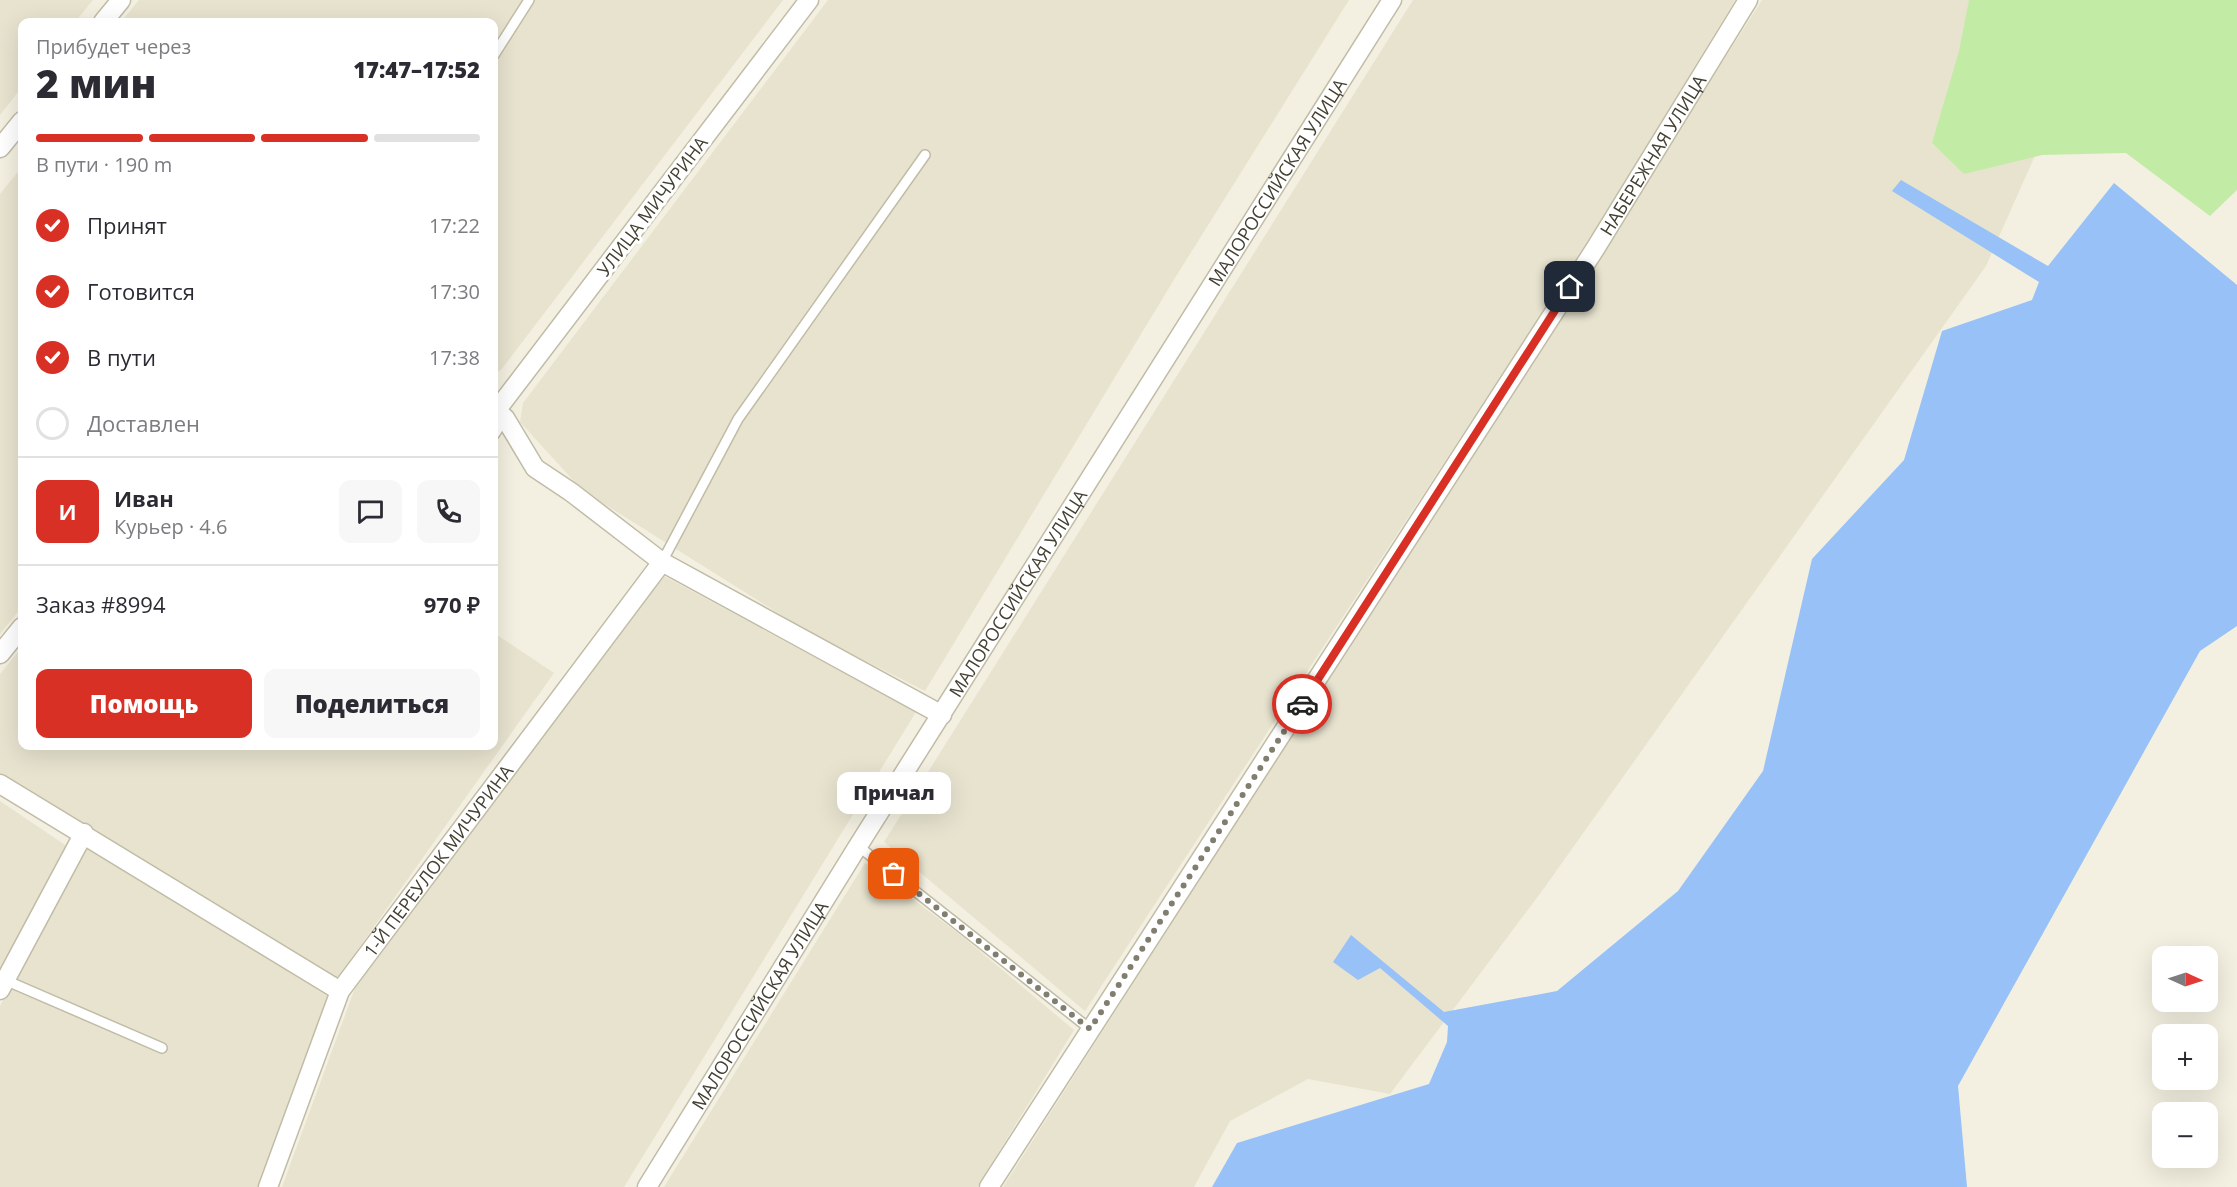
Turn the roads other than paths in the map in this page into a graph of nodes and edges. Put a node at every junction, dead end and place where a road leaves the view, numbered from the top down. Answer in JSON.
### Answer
{"nodes":[{"id":1,"x":121,"y":0,"type":"edge"},
{"id":2,"x":529,"y":0,"type":"edge"},
{"id":3,"x":809,"y":0,"type":"edge"},
{"id":4,"x":1392,"y":0,"type":"edge"},
{"id":5,"x":1748,"y":0,"type":"edge"},
{"id":6,"x":106,"y":18,"type":"edge"},
{"id":7,"x":498,"y":49,"type":"edge"},
{"id":8,"x":18,"y":126,"type":"edge"},
{"id":9,"x":0,"y":148,"type":"edge"},
{"id":10,"x":925,"y":155,"type":"dead end"},
{"id":11,"x":498,"y":413,"type":"edge"},
{"id":12,"x":662,"y":562,"type":"junction"},
{"id":13,"x":18,"y":632,"type":"edge"},
{"id":14,"x":0,"y":654,"type":"edge"},
{"id":15,"x":942,"y":715,"type":"junction"},
{"id":16,"x":0,"y":784,"type":"edge"},
{"id":17,"x":84,"y":833,"type":"junction"},
{"id":18,"x":858,"y":846,"type":"junction"},
{"id":19,"x":3,"y":985,"type":"edge"},
{"id":20,"x":340,"y":991,"type":"junction"},
{"id":21,"x":1090,"y":1029,"type":"junction"},
{"id":22,"x":162,"y":1048,"type":"dead end"},
{"id":23,"x":268,"y":1187,"type":"edge"},
{"id":24,"x":647,"y":1187,"type":"edge"},
{"id":25,"x":989,"y":1187,"type":"edge"}],
"edges":[{"from":1,"to":6,"type":"street"},
{"from":2,"to":7,"type":"lane"},
{"from":3,"to":11,"type":"street","name":"УЛИЦА МИЧУРИНА"},
{"from":4,"to":15,"type":"street","name":"МАЛОРОССИЙСКАЯ УЛИЦА"},
{"from":5,"to":21,"type":"street","name":"НАБЕРЕЖНАЯ УЛИЦА"},
{"from":8,"to":9,"type":"street"},
{"from":10,"to":12,"type":"lane"},
{"from":11,"to":12,"type":"street"},
{"from":12,"to":15,"type":"street"},
{"from":12,"to":20,"type":"street","name":"1-Й ПЕРЕУЛОК МИЧУРИНА"},
{"from":13,"to":14,"type":"street"},
{"from":15,"to":18,"type":"street","name":"МАЛОРОССИЙСКАЯ УЛИЦА"},
{"from":16,"to":17,"type":"street"},
{"from":17,"to":19,"type":"street"},
{"from":17,"to":20,"type":"street"},
{"from":18,"to":21,"type":"lane"},
{"from":18,"to":24,"type":"street","name":"МАЛОРОССИЙСКАЯ УЛИЦА"},
{"from":19,"to":22,"type":"lane"},
{"from":20,"to":23,"type":"street","name":"1-Й ПЕРЕУЛОК МИЧУРИНА"},
{"from":21,"to":25,"type":"street","name":"НАБЕРЕЖНАЯ УЛИЦА"}]}
